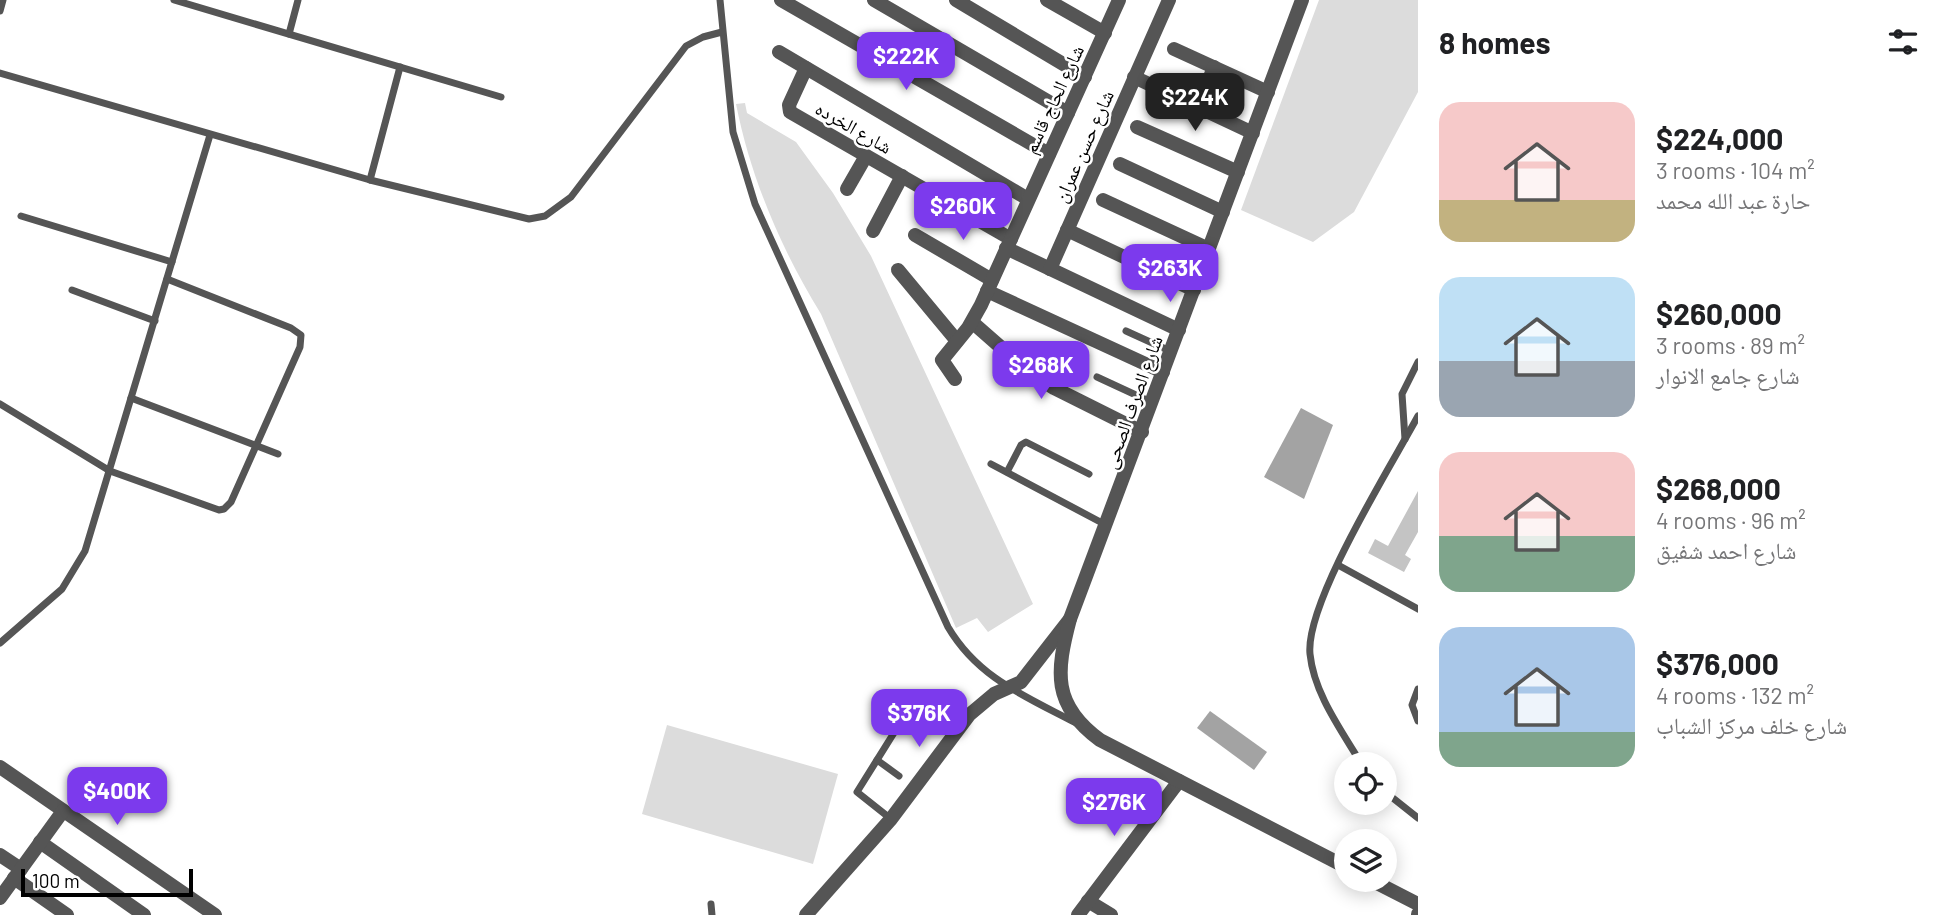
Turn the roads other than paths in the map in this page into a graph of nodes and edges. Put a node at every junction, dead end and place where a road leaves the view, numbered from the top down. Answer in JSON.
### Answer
{"nodes":[{"id":1,"x":3,"y":0,"type":"edge"},
{"id":2,"x":174,"y":0,"type":"edge"},
{"id":3,"x":298,"y":0,"type":"edge"},
{"id":4,"x":720,"y":0,"type":"edge"},
{"id":5,"x":781,"y":0,"type":"edge"},
{"id":6,"x":874,"y":0,"type":"edge"},
{"id":7,"x":956,"y":0,"type":"edge"},
{"id":8,"x":1047,"y":0,"type":"edge"},
{"id":9,"x":1119,"y":0,"type":"edge"},
{"id":10,"x":1169,"y":0,"type":"edge"},
{"id":11,"x":1302,"y":0,"type":"edge"},
{"id":12,"x":0,"y":11,"type":"edge"},
{"id":13,"x":722,"y":32,"type":"junction"},
{"id":14,"x":1105,"y":33,"type":"junction"},
{"id":15,"x":289,"y":34,"type":"junction"},
{"id":16,"x":1174,"y":49,"type":"dead end"},
{"id":17,"x":779,"y":52,"type":"dead end"},
{"id":18,"x":400,"y":67,"type":"junction"},
{"id":19,"x":1214,"y":67,"type":"junction"},
{"id":20,"x":806,"y":68,"type":"junction"},
{"id":21,"x":0,"y":73,"type":"edge"},
{"id":22,"x":1084,"y":77,"type":"junction"},
{"id":23,"x":1134,"y":77,"type":"junction"},
{"id":24,"x":1268,"y":92,"type":"junction"},
{"id":25,"x":501,"y":97,"type":"dead end"},
{"id":26,"x":1198,"y":107,"type":"junction"},
{"id":27,"x":1068,"y":113,"type":"junction"},
{"id":28,"x":1137,"y":127,"type":"dead end"},
{"id":29,"x":1253,"y":133,"type":"junction"},
{"id":30,"x":210,"y":135,"type":"junction"},
{"id":31,"x":1049,"y":154,"type":"junction"},
{"id":32,"x":866,"y":156,"type":"junction"},
{"id":33,"x":1120,"y":164,"type":"dead end"},
{"id":34,"x":1238,"y":172,"type":"junction"},
{"id":35,"x":902,"y":176,"type":"junction"},
{"id":36,"x":370,"y":180,"type":"junction"},
{"id":37,"x":847,"y":189,"type":"dead end"},
{"id":38,"x":1028,"y":199,"type":"junction"},
{"id":39,"x":1103,"y":200,"type":"dead end"},
{"id":40,"x":1223,"y":212,"type":"junction"},
{"id":41,"x":21,"y":216,"type":"dead end"},
{"id":42,"x":1067,"y":230,"type":"junction"},
{"id":43,"x":873,"y":231,"type":"dead end"},
{"id":44,"x":915,"y":235,"type":"dead end"},
{"id":45,"x":1008,"y":243,"type":"junction"},
{"id":46,"x":1209,"y":249,"type":"junction"},
{"id":47,"x":172,"y":262,"type":"junction"},
{"id":48,"x":1050,"y":269,"type":"junction"},
{"id":49,"x":898,"y":270,"type":"dead end"},
{"id":50,"x":167,"y":279,"type":"junction"},
{"id":51,"x":990,"y":286,"type":"junction"},
{"id":52,"x":72,"y":290,"type":"dead end"},
{"id":53,"x":1194,"y":290,"type":"junction"},
{"id":54,"x":155,"y":321,"type":"junction"},
{"id":55,"x":972,"y":322,"type":"junction"},
{"id":56,"x":1179,"y":330,"type":"junction"},
{"id":57,"x":1126,"y":331,"type":"dead end"},
{"id":58,"x":957,"y":341,"type":"junction"},
{"id":59,"x":1171,"y":352,"type":"junction"},
{"id":60,"x":1418,"y":362,"type":"edge"},
{"id":61,"x":1163,"y":372,"type":"junction"},
{"id":62,"x":1097,"y":377,"type":"dead end"},
{"id":63,"x":955,"y":379,"type":"dead end"},
{"id":64,"x":131,"y":398,"type":"junction"},
{"id":65,"x":1152,"y":403,"type":"junction"},
{"id":66,"x":0,"y":404,"type":"edge"},
{"id":67,"x":1418,"y":416,"type":"edge"},
{"id":68,"x":1142,"y":432,"type":"junction"},
{"id":69,"x":1405,"y":440,"type":"junction"},
{"id":70,"x":256,"y":446,"type":"junction"},
{"id":71,"x":278,"y":454,"type":"dead end"},
{"id":72,"x":991,"y":464,"type":"dead end"},
{"id":73,"x":110,"y":471,"type":"junction"},
{"id":74,"x":1007,"y":472,"type":"junction"},
{"id":75,"x":1089,"y":474,"type":"dead end"},
{"id":76,"x":1106,"y":524,"type":"junction"},
{"id":77,"x":1338,"y":565,"type":"junction"},
{"id":78,"x":1418,"y":608,"type":"edge"},
{"id":79,"x":1070,"y":619,"type":"junction"},
{"id":80,"x":0,"y":643,"type":"edge"},
{"id":81,"x":1009,"y":687,"type":"junction"},
{"id":82,"x":1418,"y":689,"type":"edge"},
{"id":83,"x":902,"y":720,"type":"dead end"},
{"id":84,"x":1418,"y":720,"type":"edge"},
{"id":85,"x":1079,"y":724,"type":"junction"},
{"id":86,"x":1355,"y":752,"type":"edge"},
{"id":87,"x":877,"y":760,"type":"junction"},
{"id":88,"x":0,"y":767,"type":"edge"},
{"id":89,"x":900,"y":776,"type":"dead end"},
{"id":90,"x":1180,"y":781,"type":"junction"},
{"id":91,"x":1397,"y":801,"type":"edge"},
{"id":92,"x":63,"y":811,"type":"junction"},
{"id":93,"x":1418,"y":818,"type":"edge"},
{"id":94,"x":891,"y":819,"type":"junction"},
{"id":95,"x":40,"y":842,"type":"junction"},
{"id":96,"x":0,"y":855,"type":"edge"},
{"id":97,"x":1334,"y":861,"type":"edge"},
{"id":98,"x":17,"y":874,"type":"junction"},
{"id":99,"x":1394,"y":892,"type":"edge"},
{"id":100,"x":0,"y":897,"type":"edge"},
{"id":101,"x":1088,"y":901,"type":"junction"},
{"id":102,"x":711,"y":904,"type":"dead end"},
{"id":103,"x":1418,"y":904,"type":"edge"},
{"id":104,"x":67,"y":915,"type":"edge"},
{"id":105,"x":144,"y":915,"type":"edge"},
{"id":106,"x":215,"y":915,"type":"edge"},
{"id":107,"x":712,"y":915,"type":"edge"},
{"id":108,"x":806,"y":915,"type":"edge"},
{"id":109,"x":1078,"y":915,"type":"edge"},
{"id":110,"x":1111,"y":915,"type":"edge"}],
"edges":[{"from":1,"to":12,"type":"lane"},
{"from":2,"to":15,"type":"lane"},
{"from":3,"to":15,"type":"lane"},
{"from":4,"to":13,"type":"lane"},
{"from":5,"to":31,"type":"street"},
{"from":6,"to":27,"type":"street"},
{"from":7,"to":22,"type":"street"},
{"from":8,"to":14,"type":"street"},
{"from":9,"to":14,"type":"street","name":"شارع الحاج قاسم"},
{"from":10,"to":23,"type":"street","name":"شارع حسن عمران"},
{"from":11,"to":24,"type":"street","name":"شارع الصرف الصحى"},
{"from":13,"to":36,"type":"lane"},
{"from":13,"to":81,"type":"lane"},
{"from":14,"to":22,"type":"street","name":"شارع الحاج قاسم"},
{"from":15,"to":18,"type":"lane"},
{"from":16,"to":19,"type":"street"},
{"from":17,"to":20,"type":"street"},
{"from":18,"to":25,"type":"lane"},
{"from":18,"to":36,"type":"lane"},
{"from":19,"to":24,"type":"street"},
{"from":19,"to":26,"type":"street"},
{"from":20,"to":32,"type":"street","name":"شارع الخرده"},
{"from":20,"to":38,"type":"street"},
{"from":21,"to":30,"type":"lane"},
{"from":22,"to":27,"type":"street","name":"شارع الحاج قاسم"},
{"from":23,"to":26,"type":"street"},
{"from":23,"to":42,"type":"street","name":"شارع حسن عمران"},
{"from":24,"to":29,"type":"street","name":"شارع الصرف الصحى"},
{"from":26,"to":29,"type":"street"},
{"from":27,"to":31,"type":"street","name":"شارع الحاج قاسم"},
{"from":28,"to":34,"type":"street"},
{"from":29,"to":34,"type":"street","name":"شارع الصرف الصحى"},
{"from":30,"to":36,"type":"lane"},
{"from":30,"to":47,"type":"lane"},
{"from":31,"to":38,"type":"street","name":"شارع الحاج قاسم"},
{"from":32,"to":35,"type":"street","name":"شارع الخرده"},
{"from":32,"to":37,"type":"street"},
{"from":33,"to":40,"type":"street"},
{"from":34,"to":40,"type":"street","name":"شارع الصرف الصحى"},
{"from":35,"to":43,"type":"street"},
{"from":35,"to":45,"type":"street","name":"شارع الخرده"},
{"from":38,"to":45,"type":"street","name":"شارع الحاج قاسم"},
{"from":39,"to":46,"type":"street"},
{"from":40,"to":46,"type":"street","name":"شارع الصرف الصحى"},
{"from":41,"to":47,"type":"lane"},
{"from":42,"to":48,"type":"street","name":"شارع حسن عمران"},
{"from":42,"to":53,"type":"street"},
{"from":44,"to":51,"type":"street"},
{"from":45,"to":48,"type":"street","name":"شارع الخرده"},
{"from":45,"to":51,"type":"street","name":"شارع الحاج قاسم"},
{"from":46,"to":53,"type":"street","name":"شارع الصرف الصحى"},
{"from":47,"to":50,"type":"lane"},
{"from":48,"to":56,"type":"street","name":"شارع الخرده"},
{"from":49,"to":58,"type":"street"},
{"from":50,"to":54,"type":"lane"},
{"from":50,"to":70,"type":"lane"},
{"from":51,"to":55,"type":"street","name":"شارع الحاج قاسم"},
{"from":51,"to":61,"type":"street"},
{"from":52,"to":54,"type":"lane"},
{"from":53,"to":56,"type":"street","name":"شارع الصرف الصحى"},
{"from":54,"to":64,"type":"lane"},
{"from":55,"to":58,"type":"street","name":"شارع الحاج قاسم"},
{"from":55,"to":68,"type":"street"},
{"from":56,"to":59,"type":"street","name":"شارع الصرف الصحى"},
{"from":57,"to":59,"type":"lane"},
{"from":58,"to":63,"type":"street","name":"شارع الحاج قاسم"},
{"from":59,"to":61,"type":"street","name":"شارع الصرف الصحى"},
{"from":60,"to":69,"type":"lane"},
{"from":61,"to":65,"type":"street","name":"شارع الصرف الصحى"},
{"from":62,"to":65,"type":"lane"},
{"from":64,"to":70,"type":"lane"},
{"from":64,"to":73,"type":"lane"},
{"from":65,"to":68,"type":"street","name":"شارع الصرف الصحى"},
{"from":66,"to":73,"type":"lane"},
{"from":67,"to":69,"type":"lane"},
{"from":68,"to":76,"type":"street","name":"شارع الصرف الصحى"},
{"from":69,"to":77,"type":"lane"},
{"from":70,"to":71,"type":"lane"},
{"from":70,"to":73,"type":"lane"},
{"from":72,"to":74,"type":"lane"},
{"from":73,"to":80,"type":"lane"},
{"from":74,"to":75,"type":"lane"},
{"from":74,"to":76,"type":"lane"},
{"from":76,"to":79,"type":"street","name":"شارع الصرف الصحى"},
{"from":77,"to":78,"type":"lane"},
{"from":77,"to":86,"type":"lane"},
{"from":79,"to":81,"type":"street"},
{"from":79,"to":85,"type":"street"},
{"from":81,"to":85,"type":"lane"},
{"from":81,"to":94,"type":"street"},
{"from":82,"to":84,"type":"lane"},
{"from":83,"to":87,"type":"lane"},
{"from":85,"to":90,"type":"street"},
{"from":87,"to":89,"type":"lane"},
{"from":87,"to":94,"type":"lane"},
{"from":88,"to":92,"type":"street"},
{"from":90,"to":97,"type":"street"},
{"from":90,"to":101,"type":"street"},
{"from":91,"to":93,"type":"lane"},
{"from":92,"to":95,"type":"street"},
{"from":92,"to":106,"type":"street"},
{"from":94,"to":108,"type":"street"},
{"from":95,"to":98,"type":"street"},
{"from":95,"to":105,"type":"street"},
{"from":96,"to":98,"type":"street"},
{"from":98,"to":100,"type":"street"},
{"from":98,"to":104,"type":"street"},
{"from":99,"to":103,"type":"street"},
{"from":101,"to":109,"type":"street"},
{"from":101,"to":110,"type":"street"},
{"from":102,"to":107,"type":"lane"}]}
